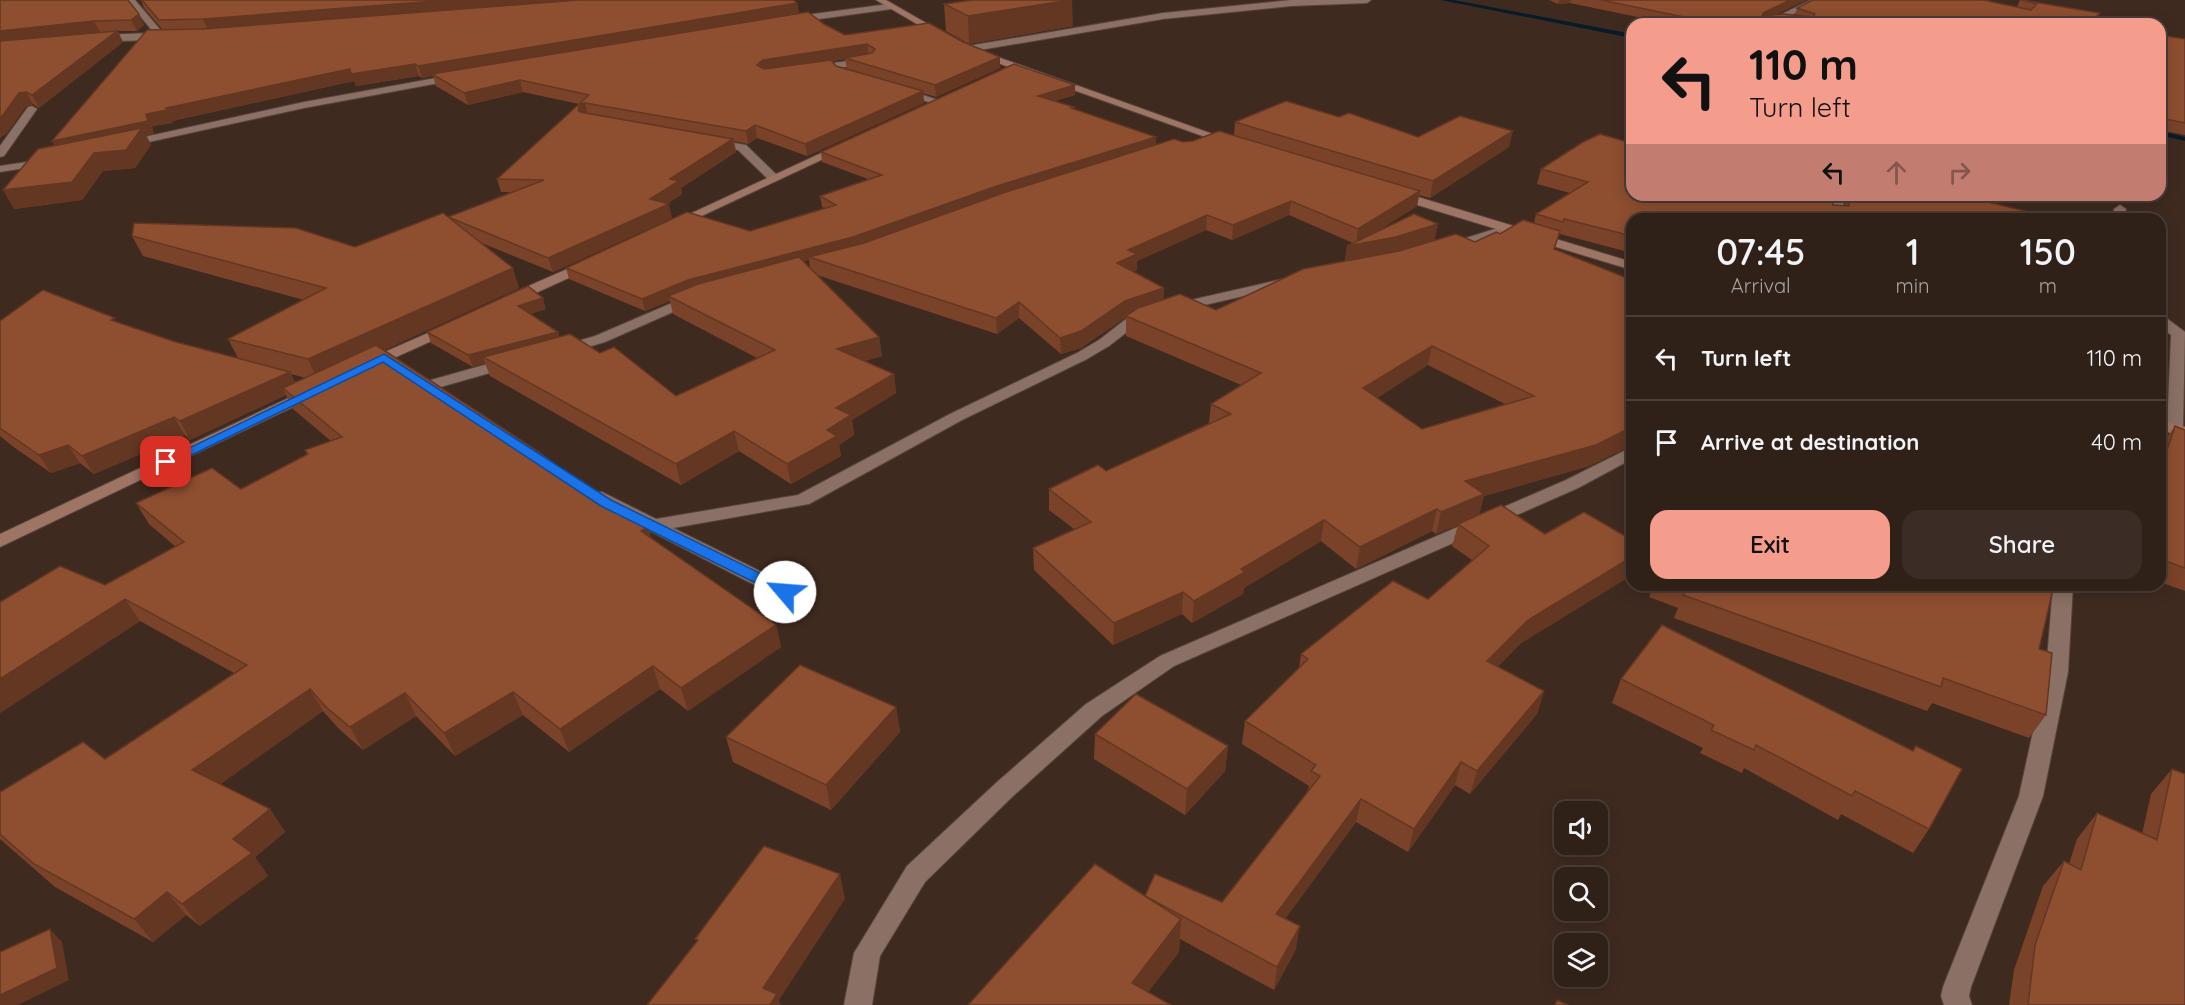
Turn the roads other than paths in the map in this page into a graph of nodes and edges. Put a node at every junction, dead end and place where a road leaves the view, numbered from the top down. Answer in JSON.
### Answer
{"nodes":[{"id":1,"x":1367,"y":0,"type":"edge"},
{"id":2,"x":1818,"y":0,"type":"edge"},
{"id":3,"x":133,"y":2,"type":"edge"},
{"id":4,"x":146,"y":3,"type":"edge"},
{"id":5,"x":884,"y":3,"type":"edge"},
{"id":6,"x":1783,"y":18,"type":"edge"},
{"id":7,"x":782,"y":22,"type":"edge"},
{"id":8,"x":184,"y":35,"type":"edge"},
{"id":9,"x":160,"y":36,"type":"junction"},
{"id":10,"x":89,"y":38,"type":"edge"},
{"id":11,"x":958,"y":44,"type":"junction"},
{"id":12,"x":869,"y":61,"type":"edge"},
{"id":13,"x":835,"y":66,"type":"junction"},
{"id":14,"x":1014,"y":68,"type":"junction"},
{"id":15,"x":801,"y":71,"type":"edge"},
{"id":16,"x":467,"y":75,"type":"edge"},
{"id":17,"x":852,"y":77,"type":"edge"},
{"id":18,"x":993,"y":77,"type":"edge"},
{"id":19,"x":885,"y":86,"type":"edge"},
{"id":20,"x":945,"y":100,"type":"joint"},
{"id":21,"x":32,"y":109,"type":"edge"},
{"id":22,"x":919,"y":112,"type":"edge"},
{"id":23,"x":1209,"y":136,"type":"junction"},
{"id":24,"x":698,"y":140,"type":"edge"},
{"id":25,"x":857,"y":140,"type":"edge"},
{"id":26,"x":1188,"y":143,"type":"edge"},
{"id":27,"x":112,"y":147,"type":"edge"},
{"id":28,"x":1242,"y":147,"type":"edge"},
{"id":29,"x":0,"y":154,"type":"edge"},
{"id":30,"x":55,"y":160,"type":"edge"},
{"id":31,"x":0,"y":169,"type":"edge"},
{"id":32,"x":774,"y":178,"type":"junction"},
{"id":33,"x":1386,"y":191,"type":"edge"},
{"id":34,"x":1508,"y":229,"type":"junction"},
{"id":35,"x":660,"y":231,"type":"edge"},
{"id":36,"x":1432,"y":253,"type":"edge"},
{"id":37,"x":607,"y":255,"type":"edge"},
{"id":38,"x":1626,"y":264,"type":"edge"},
{"id":39,"x":1308,"y":278,"type":"edge"},
{"id":40,"x":704,"y":294,"type":"edge"},
{"id":41,"x":500,"y":304,"type":"edge"},
{"id":42,"x":469,"y":318,"type":"edge"},
{"id":43,"x":2166,"y":324,"type":"edge"},
{"id":44,"x":554,"y":352,"type":"edge"},
{"id":45,"x":384,"y":357,"type":"junction"},
{"id":46,"x":522,"y":360,"type":"edge"},
{"id":47,"x":352,"y":372,"type":"edge"},
{"id":48,"x":299,"y":382,"type":"edge"},
{"id":49,"x":430,"y":385,"type":"junction"},
{"id":50,"x":320,"y":388,"type":"joint"},
{"id":51,"x":449,"y":398,"type":"edge"},
{"id":52,"x":2173,"y":429,"type":"edge"},
{"id":53,"x":1626,"y":455,"type":"edge"},
{"id":54,"x":586,"y":490,"type":"edge"},
{"id":55,"x":654,"y":525,"type":"junction"},
{"id":56,"x":0,"y":541,"type":"edge"},
{"id":57,"x":2063,"y":591,"type":"edge"},
{"id":58,"x":785,"y":592,"type":"dead end"},
{"id":59,"x":858,"y":1005,"type":"edge"},
{"id":60,"x":1958,"y":1005,"type":"edge"}],
"edges":[{"from":1,"to":11,"type":"street"},
{"from":2,"to":6,"type":"street"},
{"from":3,"to":4,"type":"street"},
{"from":3,"to":9,"type":"street"},
{"from":5,"to":7,"type":"street"},
{"from":5,"to":11,"type":"main road"},
{"from":8,"to":9,"type":"street"},
{"from":9,"to":10,"type":"street"},
{"from":11,"to":14,"type":"main road"},
{"from":12,"to":13,"type":"street"},
{"from":13,"to":15,"type":"street"},
{"from":13,"to":17,"type":"street"},
{"from":14,"to":18,"type":"main road"},
{"from":14,"to":23,"type":"main road"},
{"from":16,"to":27,"type":"street"},
{"from":19,"to":20,"type":"street"},
{"from":20,"to":22,"type":"main road"},
{"from":21,"to":29,"type":"street"},
{"from":23,"to":26,"type":"street"},
{"from":23,"to":28,"type":"main road"},
{"from":24,"to":32,"type":"street"},
{"from":25,"to":32,"type":"main road"},
{"from":30,"to":31,"type":"street"},
{"from":32,"to":35,"type":"main road"},
{"from":33,"to":34,"type":"main road"},
{"from":34,"to":36,"type":"street"},
{"from":34,"to":38,"type":"main road"},
{"from":37,"to":41,"type":"main road"},
{"from":39,"to":55,"type":"street"},
{"from":40,"to":44,"type":"street"},
{"from":42,"to":45,"type":"main road"},
{"from":43,"to":52,"type":"street"},
{"from":45,"to":47,"type":"main road"},
{"from":45,"to":49,"type":"street"},
{"from":46,"to":49,"type":"street"},
{"from":48,"to":50,"type":"street"},
{"from":49,"to":51,"type":"street"},
{"from":50,"to":56,"type":"main road"},
{"from":53,"to":59,"type":"street"},
{"from":54,"to":55,"type":"street"},
{"from":55,"to":58,"type":"street"},
{"from":57,"to":60,"type":"street"}]}
